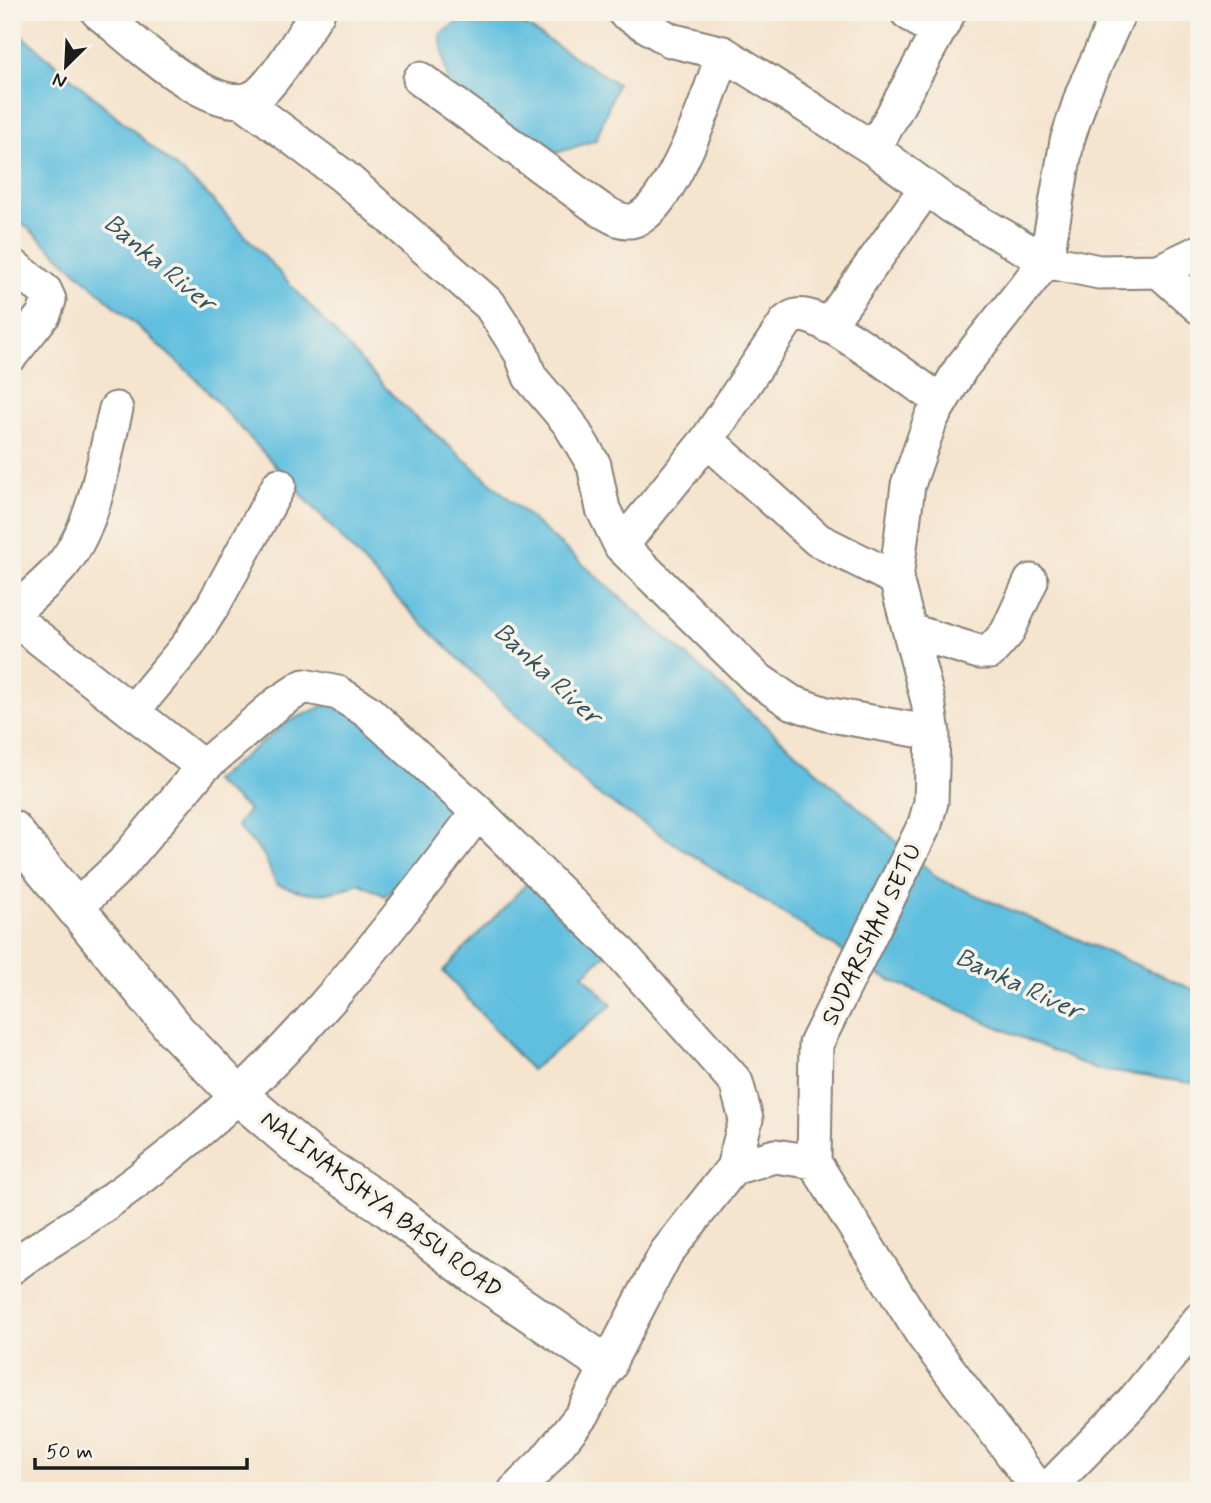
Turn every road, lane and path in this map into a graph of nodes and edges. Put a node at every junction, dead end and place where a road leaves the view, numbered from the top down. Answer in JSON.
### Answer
{"nodes":[{"id":1,"x":97,"y":12,"type":"edge"},
{"id":2,"x":318,"y":12,"type":"edge"},
{"id":3,"x":624,"y":12,"type":"edge"},
{"id":4,"x":906,"y":12,"type":"edge"},
{"id":5,"x":1119,"y":12,"type":"edge"},
{"id":6,"x":943,"y":23,"type":"edge"},
{"id":7,"x":723,"y":53,"type":"junction"},
{"id":8,"x":420,"y":79,"type":"dead end"},
{"id":9,"x":244,"y":102,"type":"junction"},
{"id":10,"x":874,"y":149,"type":"junction"},
{"id":11,"x":926,"y":188,"type":"junction"},
{"id":12,"x":1199,"y":252,"type":"edge"},
{"id":13,"x":1046,"y":261,"type":"junction"},
{"id":14,"x":12,"y":265,"type":"edge"},
{"id":15,"x":1159,"y":271,"type":"junction"},
{"id":16,"x":1199,"y":307,"type":"edge"},
{"id":17,"x":828,"y":326,"type":"junction"},
{"id":18,"x":12,"y":354,"type":"edge"},
{"id":19,"x":941,"y":401,"type":"junction"},
{"id":20,"x":116,"y":409,"type":"dead end"},
{"id":21,"x":707,"y":440,"type":"junction"},
{"id":22,"x":279,"y":485,"type":"dead end"},
{"id":23,"x":621,"y":546,"type":"junction"},
{"id":24,"x":896,"y":579,"type":"junction"},
{"id":25,"x":1031,"y":581,"type":"dead end"},
{"id":26,"x":12,"y":615,"type":"edge"},
{"id":27,"x":911,"y":631,"type":"junction"},
{"id":28,"x":133,"y":711,"type":"junction"},
{"id":29,"x":933,"y":733,"type":"junction"},
{"id":30,"x":203,"y":767,"type":"junction"},
{"id":31,"x":478,"y":812,"type":"junction"},
{"id":32,"x":12,"y":830,"type":"edge"},
{"id":33,"x":76,"y":907,"type":"junction"},
{"id":34,"x":237,"y":1094,"type":"junction"},
{"id":35,"x":814,"y":1162,"type":"junction"},
{"id":36,"x":733,"y":1168,"type":"junction"},
{"id":37,"x":12,"y":1267,"type":"edge"},
{"id":38,"x":1199,"y":1321,"type":"edge"},
{"id":39,"x":607,"y":1365,"type":"junction"},
{"id":40,"x":515,"y":1491,"type":"edge"},
{"id":41,"x":1040,"y":1491,"type":"edge"},
{"id":42,"x":1046,"y":1491,"type":"edge"}],
"edges":[{"from":1,"to":9,"type":"street"},
{"from":2,"to":9,"type":"street"},
{"from":3,"to":7,"type":"street"},
{"from":4,"to":6,"type":"street"},
{"from":5,"to":13,"type":"street"},
{"from":6,"to":10,"type":"street"},
{"from":7,"to":8,"type":"street"},
{"from":7,"to":10,"type":"street"},
{"from":9,"to":23,"type":"street"},
{"from":10,"to":11,"type":"street"},
{"from":11,"to":13,"type":"street"},
{"from":11,"to":17,"type":"street"},
{"from":12,"to":15,"type":"street"},
{"from":13,"to":15,"type":"street"},
{"from":13,"to":19,"type":"street"},
{"from":14,"to":18,"type":"street"},
{"from":15,"to":16,"type":"street"},
{"from":17,"to":19,"type":"street"},
{"from":17,"to":21,"type":"street"},
{"from":19,"to":24,"type":"street"},
{"from":20,"to":26,"type":"street"},
{"from":21,"to":23,"type":"street"},
{"from":21,"to":24,"type":"street"},
{"from":22,"to":28,"type":"street"},
{"from":23,"to":29,"type":"street"},
{"from":24,"to":27,"type":"street","name":"SUDARSHAN SETU"},
{"from":25,"to":27,"type":"street"},
{"from":26,"to":28,"type":"street"},
{"from":27,"to":29,"type":"street","name":"SUDARSHAN SETU"},
{"from":28,"to":30,"type":"street"},
{"from":29,"to":35,"type":"street","name":"SUDARSHAN SETU"},
{"from":30,"to":31,"type":"street"},
{"from":30,"to":33,"type":"street"},
{"from":31,"to":34,"type":"street"},
{"from":31,"to":36,"type":"street"},
{"from":32,"to":33,"type":"street","name":"NALINAKSHYA BASU ROAD"},
{"from":33,"to":34,"type":"street","name":"NALINAKSHYA BASU ROAD"},
{"from":34,"to":37,"type":"street"},
{"from":34,"to":39,"type":"street","name":"NALINAKSHYA BASU ROAD"},
{"from":35,"to":36,"type":"street"},
{"from":35,"to":41,"type":"street"},
{"from":36,"to":39,"type":"street"},
{"from":38,"to":42,"type":"street"},
{"from":39,"to":40,"type":"street"}]}
